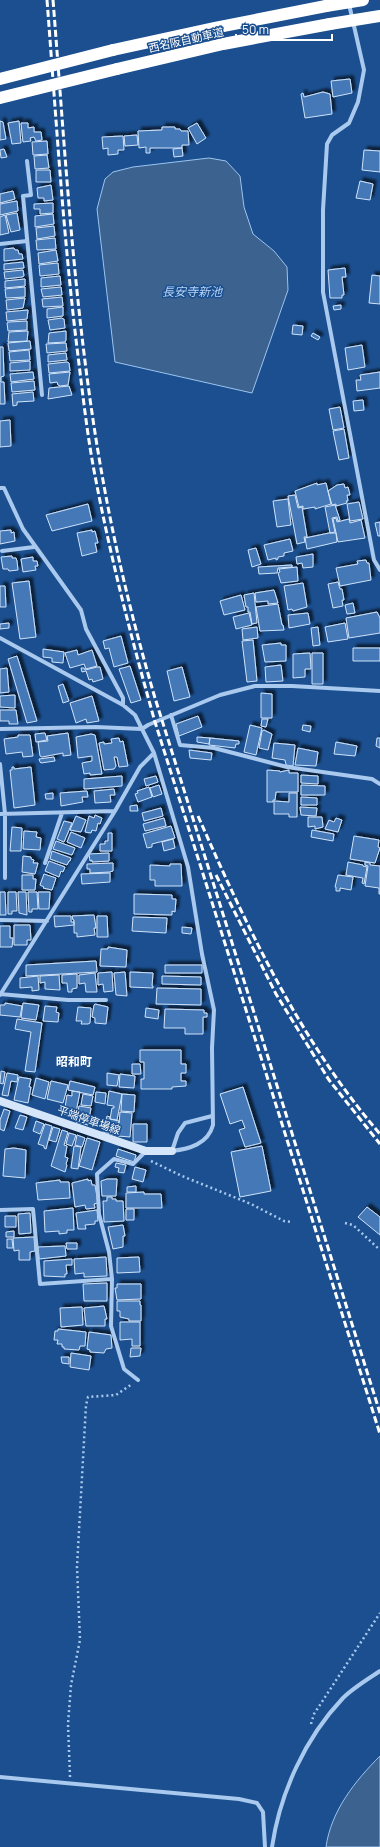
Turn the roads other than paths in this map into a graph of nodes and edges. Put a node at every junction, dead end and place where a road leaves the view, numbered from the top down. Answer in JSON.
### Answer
{"nodes":[{"id":1,"x":348,"y":0,"type":"edge"},
{"id":2,"x":363,"y":0,"type":"edge"},
{"id":3,"x":380,"y":16,"type":"edge"},
{"id":4,"x":0,"y":79,"type":"edge"},
{"id":5,"x":0,"y":98,"type":"edge"},
{"id":6,"x":27,"y":162,"type":"dead end"},
{"id":7,"x":28,"y":241,"type":"junction"},
{"id":8,"x":0,"y":244,"type":"edge"},
{"id":9,"x":42,"y":395,"type":"dead end"},
{"id":10,"x":0,"y":488,"type":"edge"},
{"id":11,"x":34,"y":547,"type":"junction"},
{"id":12,"x":2,"y":551,"type":"dead end"},
{"id":13,"x":380,"y":570,"type":"edge"},
{"id":14,"x":0,"y":638,"type":"edge"},
{"id":15,"x":380,"y":691,"type":"edge"},
{"id":16,"x":123,"y":705,"type":"junction"},
{"id":17,"x":171,"y":715,"type":"junction"},
{"id":18,"x":0,"y":729,"type":"edge"},
{"id":19,"x":142,"y":729,"type":"junction"},
{"id":20,"x":154,"y":752,"type":"junction"},
{"id":21,"x":0,"y":764,"type":"edge"},
{"id":22,"x":380,"y":784,"type":"edge"},
{"id":23,"x":115,"y":811,"type":"junction"},
{"id":24,"x":62,"y":812,"type":"junction"},
{"id":25,"x":0,"y":814,"type":"edge"},
{"id":26,"x":5,"y":814,"type":"junction"},
{"id":27,"x":45,"y":863,"type":"dead end"},
{"id":28,"x":4,"y":878,"type":"dead end"},
{"id":29,"x":0,"y":920,"type":"edge"},
{"id":30,"x":46,"y":920,"type":"junction"},
{"id":31,"x":0,"y":995,"type":"edge"},
{"id":32,"x":106,"y":1000,"type":"dead end"},
{"id":33,"x":0,"y":1101,"type":"edge"},
{"id":34,"x":212,"y":1116,"type":"junction"},
{"id":35,"x":146,"y":1151,"type":"junction"},
{"id":36,"x":172,"y":1151,"type":"junction"},
{"id":37,"x":0,"y":1210,"type":"edge"},
{"id":38,"x":112,"y":1279,"type":"junction"},
{"id":39,"x":138,"y":1380,"type":"road end"},
{"id":40,"x":380,"y":1671,"type":"edge"},
{"id":41,"x":0,"y":1777,"type":"edge"},
{"id":42,"x":265,"y":1847,"type":"edge"},
{"id":43,"x":272,"y":1847,"type":"edge"}],
"edges":[{"from":1,"to":13,"type":"street"},
{"from":2,"to":4,"type":"highway","name":"西名阪自動車道","bridge":true},
{"from":3,"to":5,"type":"highway","name":"西名阪自動車道","bridge":true},
{"from":6,"to":7,"type":"street"},
{"from":7,"to":8,"type":"street"},
{"from":7,"to":9,"type":"street"},
{"from":10,"to":11,"type":"street"},
{"from":11,"to":12,"type":"street"},
{"from":11,"to":16,"type":"street"},
{"from":14,"to":16,"type":"street"},
{"from":15,"to":17,"type":"street"},
{"from":16,"to":19,"type":"street"},
{"from":17,"to":19,"type":"street"},
{"from":17,"to":22,"type":"street"},
{"from":18,"to":19,"type":"street"},
{"from":19,"to":20,"type":"street"},
{"from":20,"to":23,"type":"street"},
{"from":20,"to":34,"type":"street"},
{"from":21,"to":26,"type":"street"},
{"from":23,"to":24,"type":"street"},
{"from":23,"to":30,"type":"street"},
{"from":24,"to":26,"type":"street"},
{"from":24,"to":27,"type":"street"},
{"from":25,"to":26,"type":"street"},
{"from":26,"to":28,"type":"street"},
{"from":29,"to":30,"type":"street"},
{"from":30,"to":31,"type":"street"},
{"from":31,"to":32,"type":"street"},
{"from":33,"to":35,"type":"main road","name":"平端停車場線"},
{"from":34,"to":36,"type":"street"},
{"from":34,"to":36,"type":"street"},
{"from":35,"to":36,"type":"main road","name":"平端停車場線"},
{"from":35,"to":38,"type":"street"},
{"from":37,"to":38,"type":"street"},
{"from":38,"to":39,"type":"street"},
{"from":40,"to":43,"type":"street"},
{"from":41,"to":42,"type":"street"}]}
